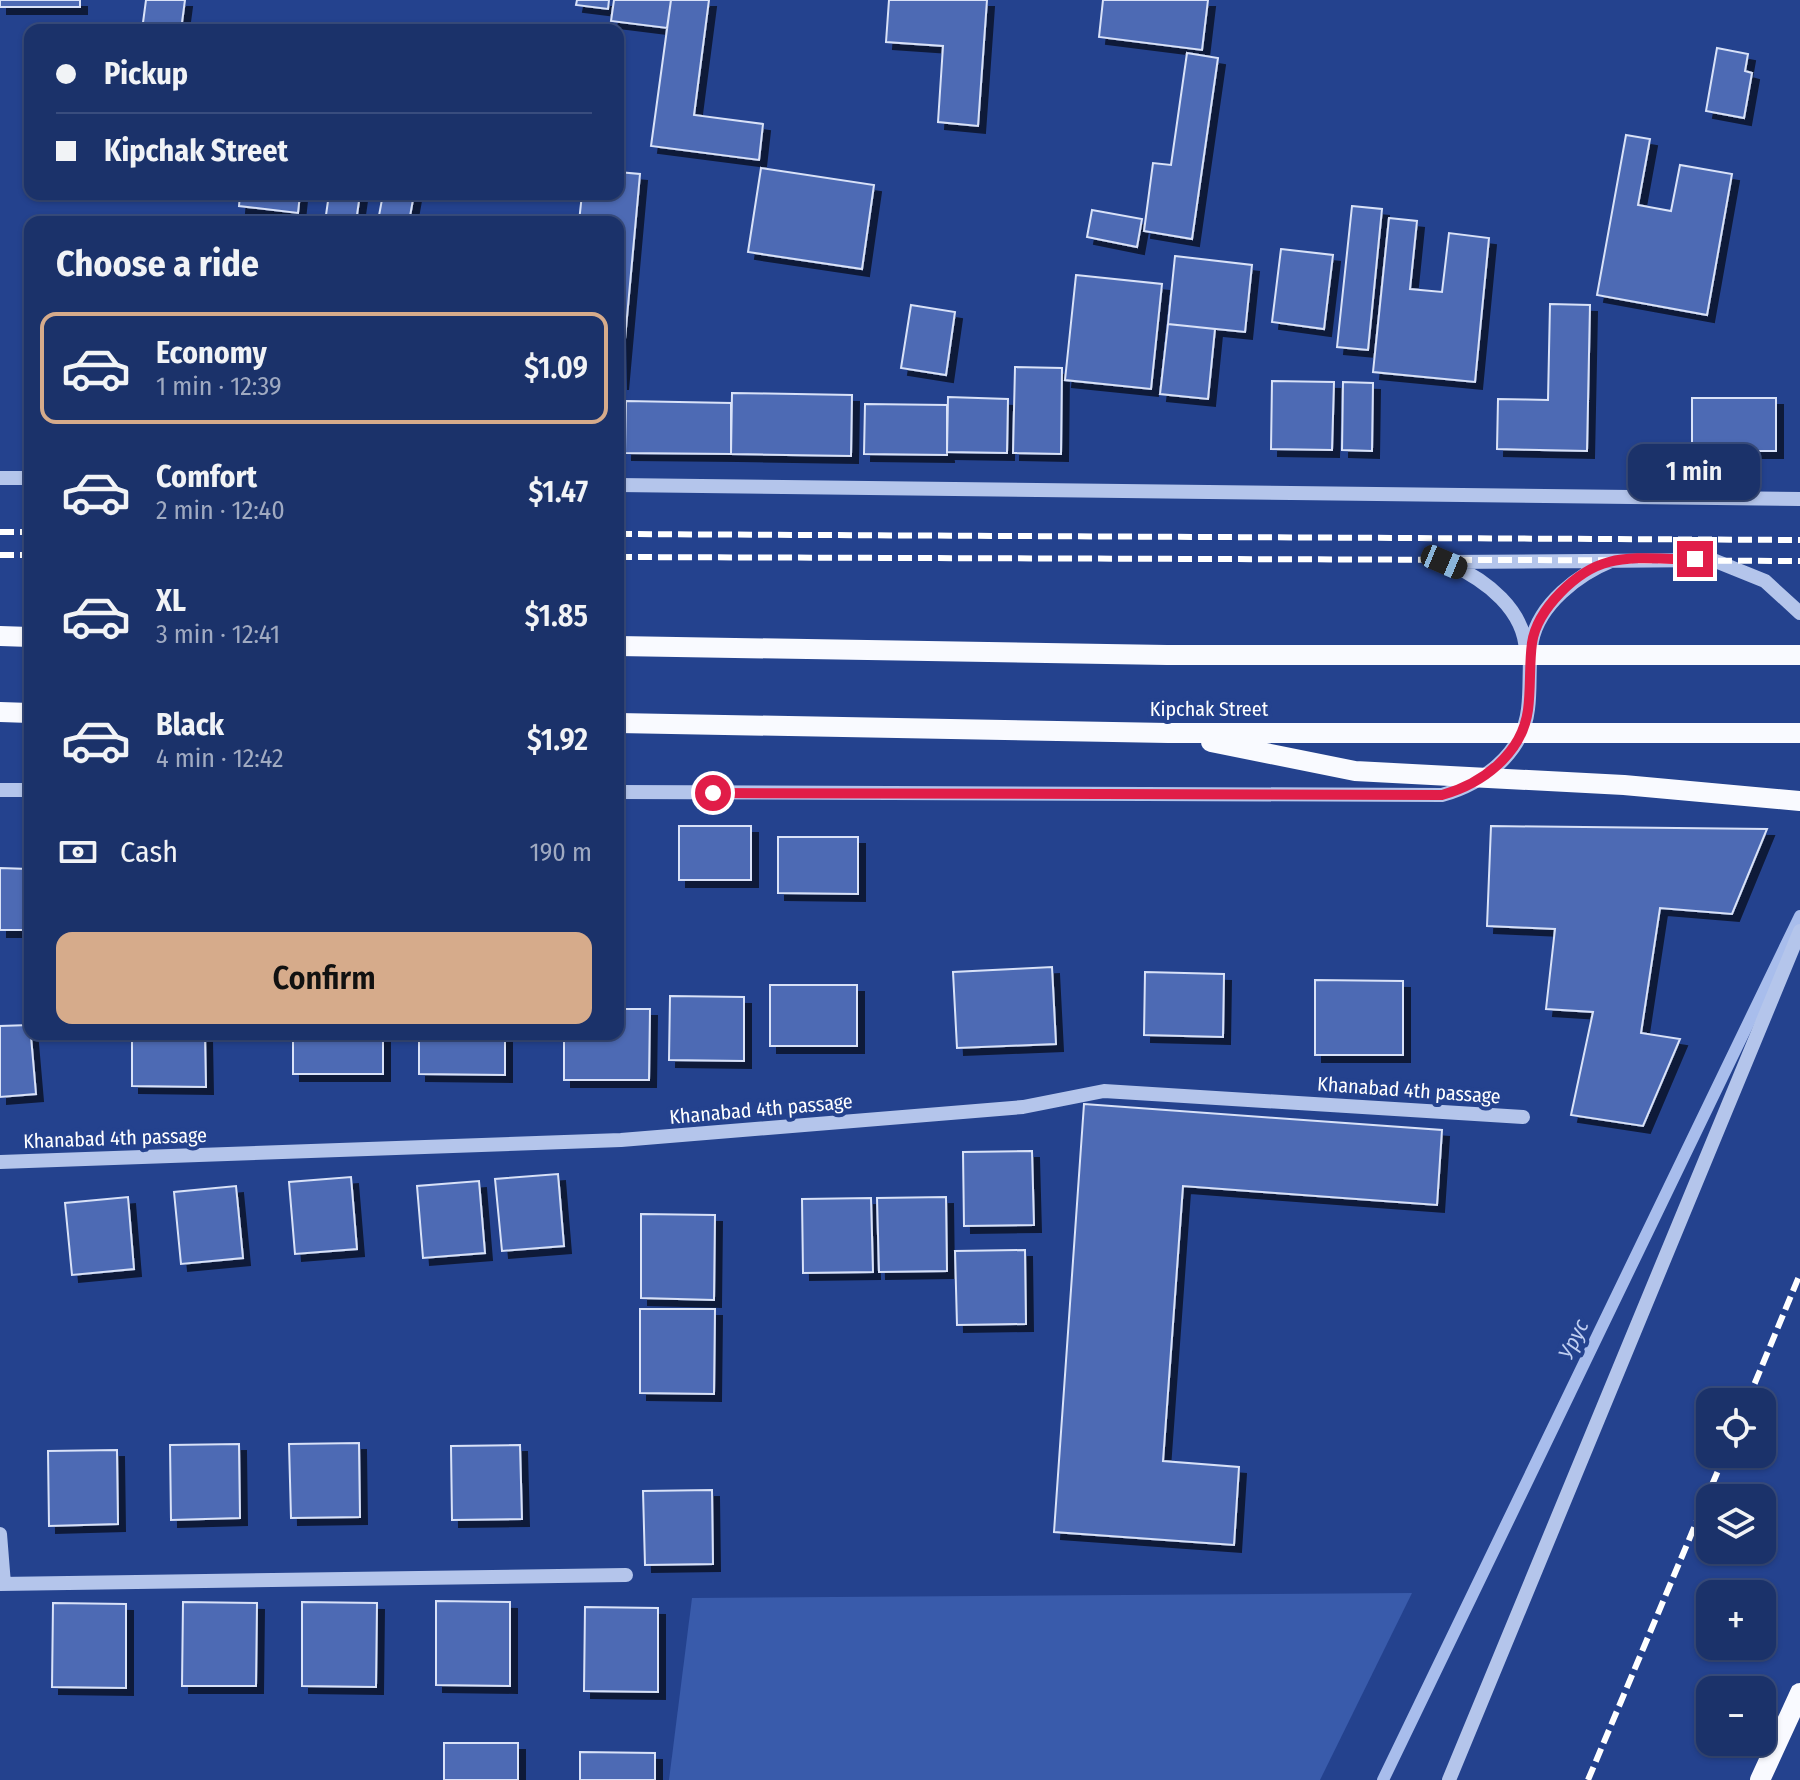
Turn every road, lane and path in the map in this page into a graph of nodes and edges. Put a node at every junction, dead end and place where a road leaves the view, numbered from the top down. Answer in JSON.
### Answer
{"nodes":[{"id":1,"x":0,"y":478,"type":"edge"},
{"id":2,"x":24,"y":478,"type":"edge"},
{"id":3,"x":624,"y":485,"type":"edge"},
{"id":4,"x":1800,"y":499,"type":"edge"},
{"id":5,"x":1611,"y":561,"type":"junction"},
{"id":6,"x":1800,"y":613,"type":"edge"},
{"id":7,"x":0,"y":636,"type":"edge"},
{"id":8,"x":24,"y":637,"type":"edge"},
{"id":9,"x":624,"y":646,"type":"edge"},
{"id":10,"x":1800,"y":655,"type":"edge"},
{"id":11,"x":0,"y":712,"type":"edge"},
{"id":12,"x":1528,"y":712,"type":"junction"},
{"id":13,"x":24,"y":713,"type":"edge"},
{"id":14,"x":624,"y":723,"type":"edge"},
{"id":15,"x":1168,"y":733,"type":"junction"},
{"id":16,"x":1800,"y":733,"type":"edge"},
{"id":17,"x":0,"y":790,"type":"edge"},
{"id":18,"x":24,"y":790,"type":"edge"},
{"id":19,"x":624,"y":792,"type":"edge"},
{"id":20,"x":1800,"y":801,"type":"edge"},
{"id":21,"x":1800,"y":931,"type":"edge"},
{"id":22,"x":1523,"y":1117,"type":"dead end"},
{"id":23,"x":0,"y":1162,"type":"edge"},
{"id":24,"x":0,"y":1534,"type":"edge"},
{"id":25,"x":626,"y":1575,"type":"dead end"},
{"id":26,"x":2,"y":1584,"type":"edge"},
{"id":27,"x":1800,"y":1693,"type":"edge"},
{"id":28,"x":1449,"y":1780,"type":"edge"},
{"id":29,"x":1760,"y":1780,"type":"edge"}],
"edges":[{"from":1,"to":2,"type":"street"},
{"from":3,"to":4,"type":"street"},
{"from":5,"to":6,"type":"street"},
{"from":5,"to":12,"type":"street"},
{"from":5,"to":12,"type":"street"},
{"from":7,"to":8,"type":"main road"},
{"from":9,"to":10,"type":"main road","bridge":true},
{"from":11,"to":13,"type":"main road"},
{"from":12,"to":19,"type":"street"},
{"from":14,"to":15,"type":"main road","name":"Kipchak Street","bridge":true},
{"from":15,"to":16,"type":"main road","name":"Kipchak Street","bridge":true},
{"from":15,"to":20,"type":"main road","bridge":true},
{"from":17,"to":18,"type":"street"},
{"from":21,"to":28,"type":"street"},
{"from":22,"to":23,"type":"street","name":"Khanabad 4th passage"},
{"from":24,"to":26,"type":"street"},
{"from":25,"to":26,"type":"street"},
{"from":27,"to":29,"type":"main road"}]}
